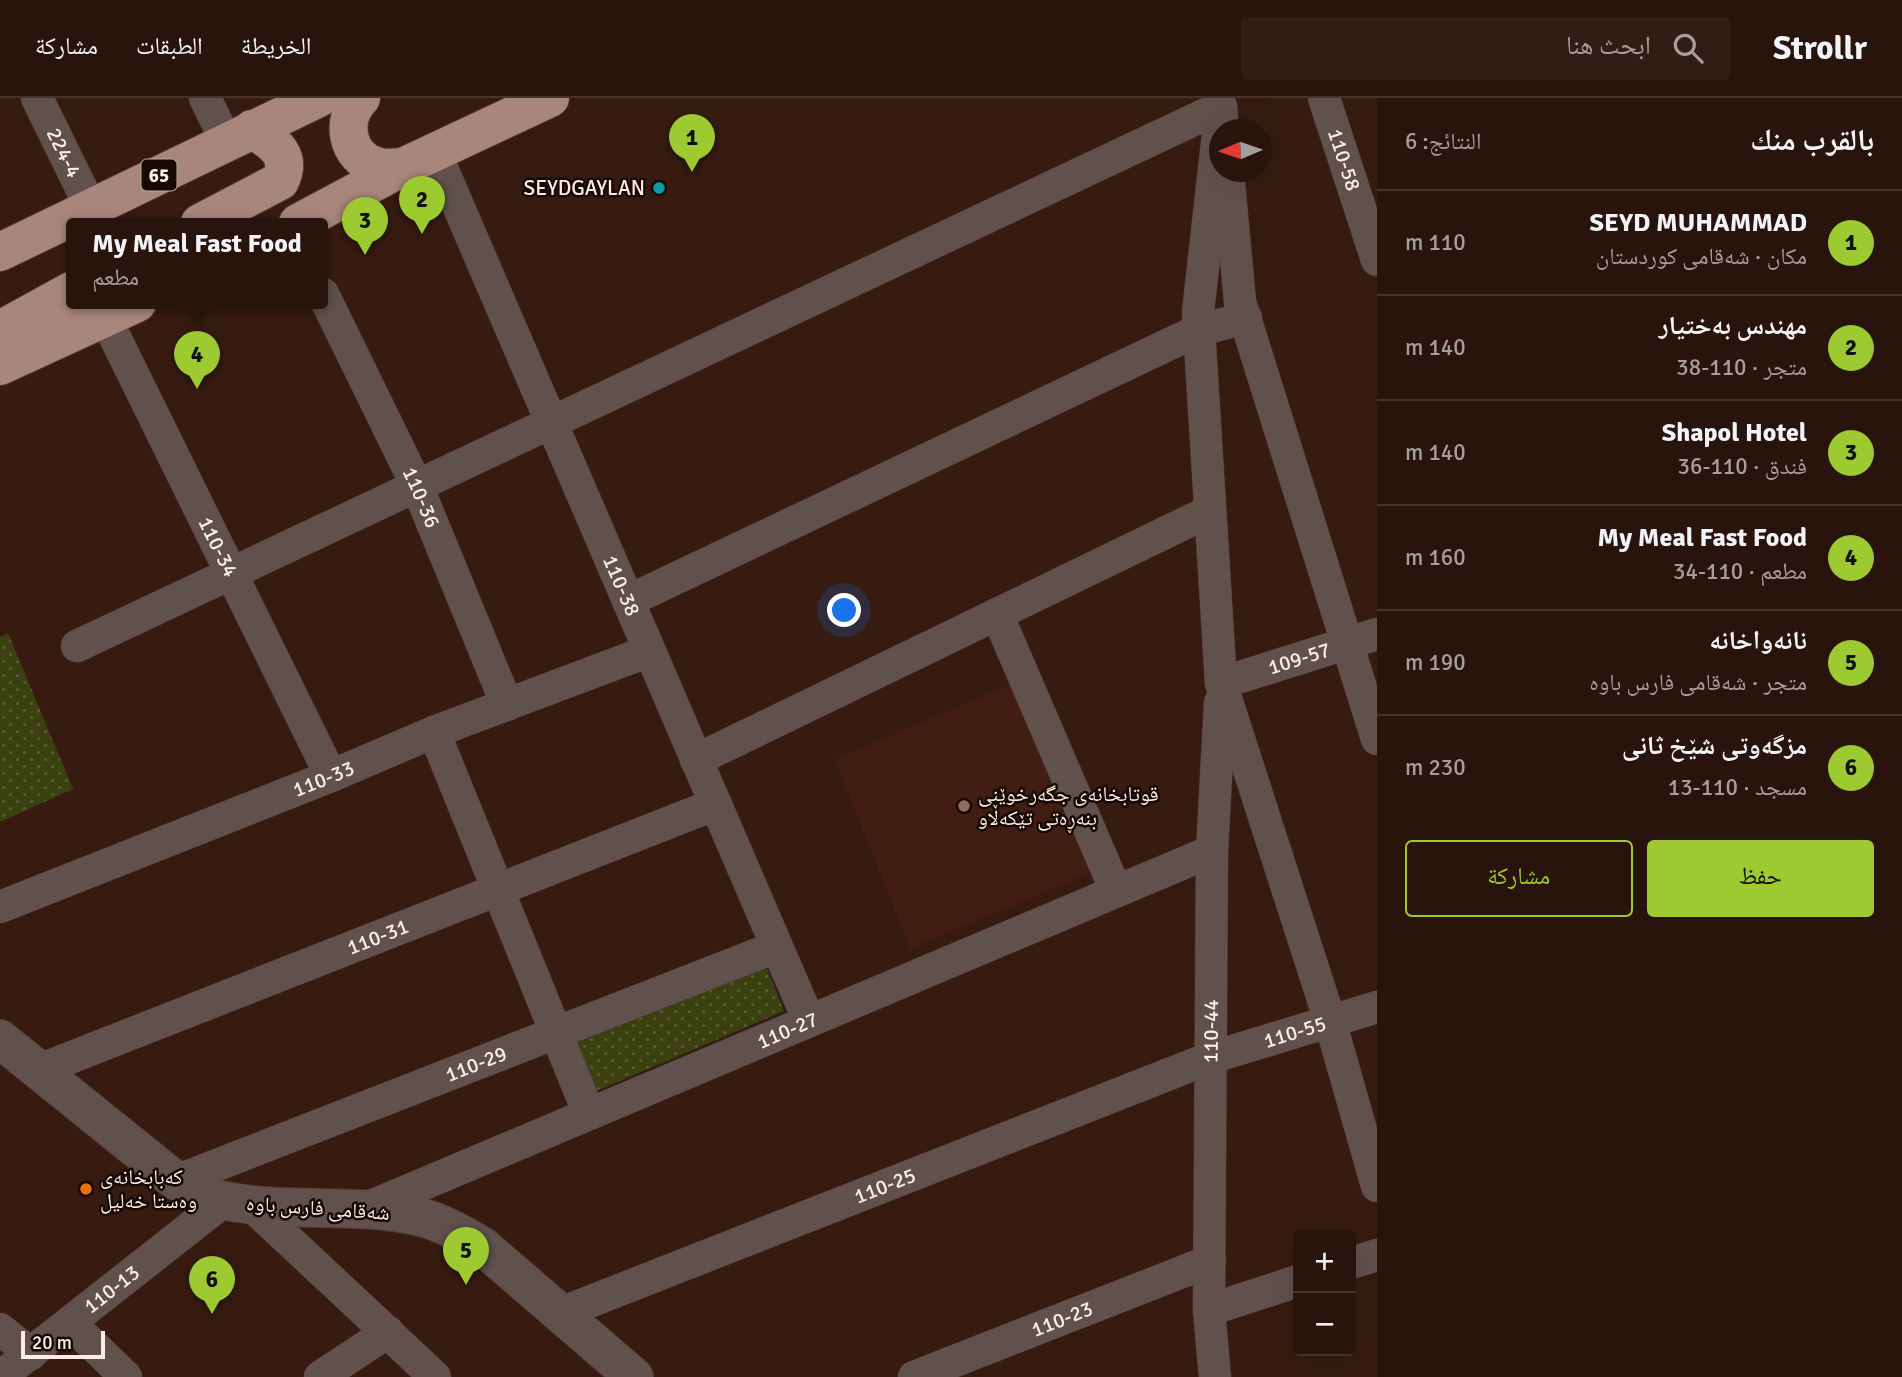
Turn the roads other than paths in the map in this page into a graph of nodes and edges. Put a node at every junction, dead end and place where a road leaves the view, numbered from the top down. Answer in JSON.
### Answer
{"nodes":[{"id":1,"x":37,"y":98,"type":"edge"},
{"id":2,"x":205,"y":98,"type":"edge"},
{"id":3,"x":319,"y":98,"type":"edge"},
{"id":4,"x":361,"y":98,"type":"edge"},
{"id":5,"x":550,"y":98,"type":"edge"},
{"id":6,"x":1324,"y":98,"type":"edge"},
{"id":7,"x":1222,"y":112,"type":"edge"},
{"id":8,"x":240,"y":136,"type":"junction"},
{"id":9,"x":419,"y":160,"type":"junction"},
{"id":10,"x":1229,"y":182,"type":"edge"},
{"id":11,"x":1358,"y":201,"type":"junction"},
{"id":12,"x":91,"y":208,"type":"junction"},
{"id":13,"x":71,"y":218,"type":"edge"},
{"id":14,"x":210,"y":218,"type":"edge"},
{"id":15,"x":308,"y":218,"type":"edge"},
{"id":16,"x":66,"y":220,"type":"edge"},
{"id":17,"x":1377,"y":237,"type":"edge"},
{"id":18,"x":0,"y":253,"type":"edge"},
{"id":19,"x":1377,"y":260,"type":"edge"},
{"id":20,"x":66,"y":294,"type":"edge"},
{"id":21,"x":328,"y":305,"type":"edge"},
{"id":22,"x":122,"y":311,"type":"edge"},
{"id":23,"x":1246,"y":318,"type":"junction"},
{"id":24,"x":0,"y":330,"type":"edge"},
{"id":25,"x":1199,"y":330,"type":"junction"},
{"id":26,"x":0,"y":366,"type":"edge"},
{"id":27,"x":551,"y":423,"type":"junction"},
{"id":28,"x":417,"y":486,"type":"junction"},
{"id":29,"x":1210,"y":511,"type":"junction"},
{"id":30,"x":230,"y":574,"type":"junction"},
{"id":31,"x":628,"y":601,"type":"junction"},
{"id":32,"x":998,"y":614,"type":"junction"},
{"id":33,"x":1362,"y":639,"type":"edge"},
{"id":34,"x":77,"y":646,"type":"dead end"},
{"id":35,"x":649,"y":651,"type":"junction"},
{"id":36,"x":1221,"y":683,"type":"junction"},
{"id":37,"x":507,"y":705,"type":"junction"},
{"id":38,"x":434,"y":732,"type":"junction"},
{"id":39,"x":1377,"y":739,"type":"edge"},
{"id":40,"x":696,"y":760,"type":"junction"},
{"id":41,"x":331,"y":776,"type":"junction"},
{"id":42,"x":716,"y":804,"type":"junction"},
{"id":43,"x":1212,"y":851,"type":"junction"},
{"id":44,"x":498,"y":889,"type":"junction"},
{"id":45,"x":1116,"y":891,"type":"junction"},
{"id":46,"x":0,"y":908,"type":"edge"},
{"id":47,"x":776,"y":947,"type":"junction"},
{"id":48,"x":1377,"y":1007,"type":"edge"},
{"id":49,"x":809,"y":1021,"type":"junction"},
{"id":50,"x":1329,"y":1021,"type":"junction"},
{"id":51,"x":556,"y":1032,"type":"junction"},
{"id":52,"x":0,"y":1039,"type":"edge"},
{"id":53,"x":1210,"y":1058,"type":"junction"},
{"id":54,"x":39,"y":1070,"type":"junction"},
{"id":55,"x":589,"y":1114,"type":"junction"},
{"id":56,"x":176,"y":1181,"type":"junction"},
{"id":57,"x":1377,"y":1186,"type":"edge"},
{"id":58,"x":237,"y":1203,"type":"junction"},
{"id":59,"x":362,"y":1210,"type":"junction"},
{"id":60,"x":1377,"y":1255,"type":"edge"},
{"id":61,"x":1210,"y":1261,"type":"junction"},
{"id":62,"x":1356,"y":1262,"type":"edge"},
{"id":63,"x":1293,"y":1283,"type":"edge"},
{"id":64,"x":1209,"y":1310,"type":"junction"},
{"id":65,"x":561,"y":1313,"type":"junction"},
{"id":66,"x":70,"y":1323,"type":"junction"},
{"id":67,"x":0,"y":1329,"type":"edge"},
{"id":68,"x":388,"y":1332,"type":"junction"},
{"id":69,"x":31,"y":1354,"type":"junction"},
{"id":70,"x":0,"y":1377,"type":"edge"},
{"id":71,"x":127,"y":1377,"type":"edge"},
{"id":72,"x":320,"y":1377,"type":"edge"},
{"id":73,"x":435,"y":1377,"type":"edge"},
{"id":74,"x":634,"y":1377,"type":"edge"},
{"id":75,"x":914,"y":1377,"type":"edge"},
{"id":76,"x":1215,"y":1377,"type":"edge"}],
"edges":[{"from":1,"to":12,"type":"street","name":"224-4"},
{"from":2,"to":8,"type":"street"},
{"from":3,"to":8,"type":"highway","number":"65"},
{"from":4,"to":9,"type":"highway"},
{"from":5,"to":9,"type":"highway"},
{"from":6,"to":11,"type":"street","name":"110-58"},
{"from":7,"to":25,"type":"street"},
{"from":7,"to":27,"type":"street"},
{"from":8,"to":12,"type":"highway","number":"65"},
{"from":8,"to":14,"type":"highway"},
{"from":9,"to":15,"type":"highway"},
{"from":9,"to":27,"type":"street","name":"110-38"},
{"from":10,"to":23,"type":"street"},
{"from":11,"to":17,"type":"street"},
{"from":11,"to":19,"type":"street","name":"110-58"},
{"from":12,"to":13,"type":"highway","number":"65"},
{"from":16,"to":18,"type":"highway","number":"65"},
{"from":20,"to":24,"type":"highway"},
{"from":21,"to":28,"type":"street","name":"110-36"},
{"from":22,"to":26,"type":"highway"},
{"from":22,"to":30,"type":"street","name":"110-34"},
{"from":23,"to":25,"type":"street"},
{"from":23,"to":33,"type":"street"},
{"from":25,"to":29,"type":"street"},
{"from":25,"to":31,"type":"street"},
{"from":27,"to":28,"type":"street"},
{"from":27,"to":31,"type":"street","name":"110-38"},
{"from":28,"to":30,"type":"street"},
{"from":28,"to":37,"type":"street","name":"110-36"},
{"from":29,"to":32,"type":"street"},
{"from":29,"to":36,"type":"street"},
{"from":30,"to":34,"type":"street"},
{"from":30,"to":41,"type":"street","name":"110-34"},
{"from":31,"to":35,"type":"street","name":"110-38"},
{"from":32,"to":40,"type":"street"},
{"from":32,"to":45,"type":"street"},
{"from":33,"to":36,"type":"street","name":"109-57"},
{"from":33,"to":39,"type":"street"},
{"from":35,"to":37,"type":"street","name":"110-33"},
{"from":35,"to":40,"type":"street","name":"110-38"},
{"from":36,"to":43,"type":"street","name":"110-44"},
{"from":36,"to":50,"type":"street"},
{"from":37,"to":38,"type":"street","name":"110-33"},
{"from":38,"to":41,"type":"street","name":"110-33"},
{"from":38,"to":44,"type":"street"},
{"from":40,"to":42,"type":"street","name":"110-38"},
{"from":41,"to":46,"type":"street","name":"110-33"},
{"from":42,"to":44,"type":"street","name":"110-31"},
{"from":42,"to":47,"type":"street","name":"110-38"},
{"from":43,"to":45,"type":"street","name":"110-27"},
{"from":43,"to":53,"type":"street","name":"110-44"},
{"from":44,"to":51,"type":"street"},
{"from":44,"to":54,"type":"street","name":"110-31"},
{"from":45,"to":49,"type":"street","name":"110-27"},
{"from":47,"to":49,"type":"street","name":"110-38"},
{"from":47,"to":51,"type":"street","name":"110-29"},
{"from":48,"to":50,"type":"street","name":"110-55"},
{"from":49,"to":55,"type":"street","name":"110-27"},
{"from":50,"to":53,"type":"street","name":"110-55"},
{"from":50,"to":57,"type":"street"},
{"from":51,"to":55,"type":"street"},
{"from":51,"to":56,"type":"street","name":"110-29"},
{"from":52,"to":54,"type":"street","name":"شەقامی فارس باوە"},
{"from":53,"to":61,"type":"street","name":"110-44"},
{"from":53,"to":65,"type":"street","name":"110-25"},
{"from":54,"to":56,"type":"street","name":"شەقامی فارس باوە"},
{"from":55,"to":59,"type":"street","name":"110-27"},
{"from":56,"to":58,"type":"street","name":"شەقامی فارس باوە"},
{"from":58,"to":59,"type":"street","name":"شەقامی فارس باوە"},
{"from":58,"to":66,"type":"street","name":"110-13"},
{"from":58,"to":68,"type":"street"},
{"from":59,"to":65,"type":"street","name":"شەقامی فارس باوە"},
{"from":60,"to":62,"type":"street"},
{"from":61,"to":64,"type":"street","name":"110-44"},
{"from":61,"to":75,"type":"street","name":"110-23"},
{"from":63,"to":64,"type":"street"},
{"from":64,"to":76,"type":"street","name":"110-44"},
{"from":65,"to":74,"type":"street","name":"شەقامی فارس باوە"},
{"from":66,"to":69,"type":"street","name":"110-13"},
{"from":66,"to":71,"type":"street"},
{"from":67,"to":69,"type":"street"},
{"from":68,"to":72,"type":"street"},
{"from":68,"to":73,"type":"street"},
{"from":69,"to":70,"type":"street","name":"110-13"}]}
